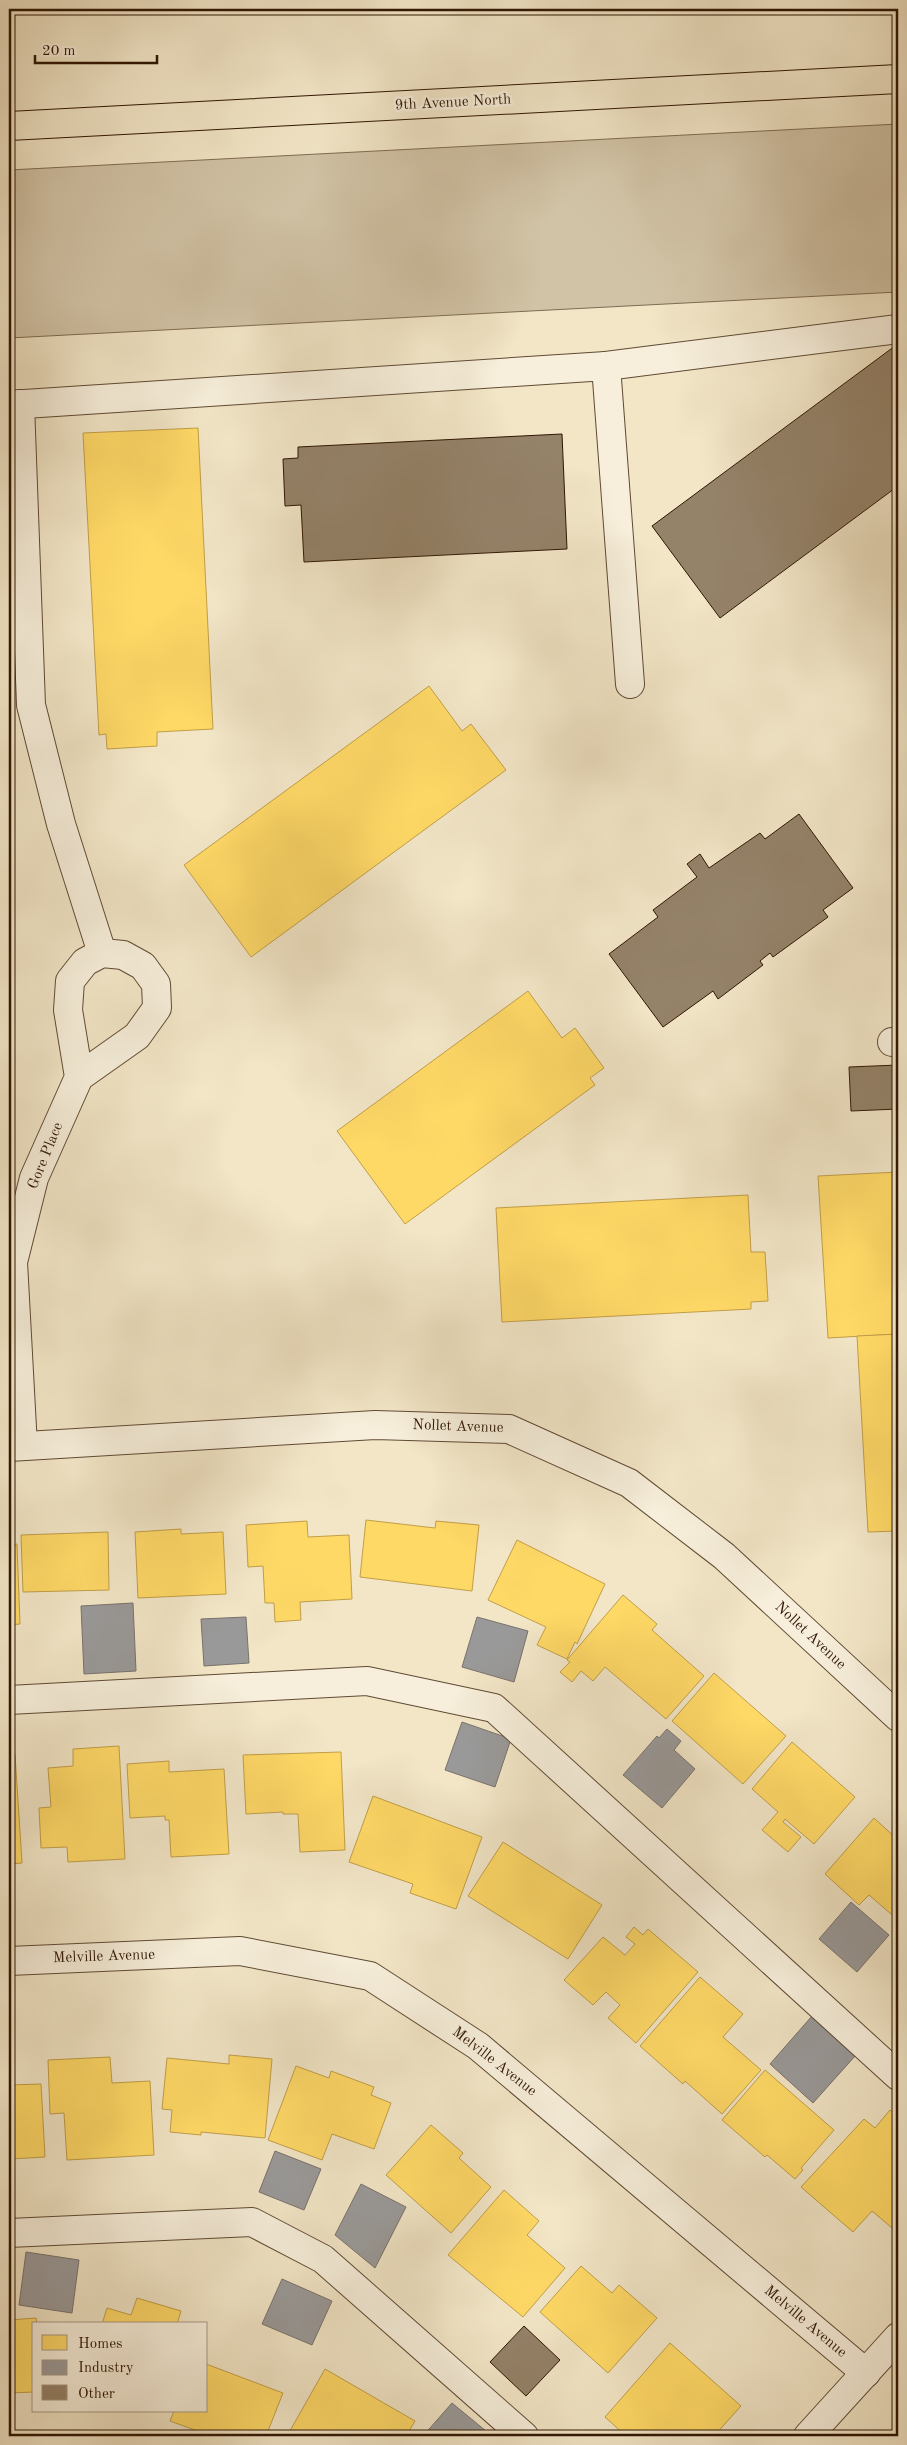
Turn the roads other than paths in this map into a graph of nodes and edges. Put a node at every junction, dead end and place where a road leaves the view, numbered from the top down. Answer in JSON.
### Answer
{"nodes":[{"id":1,"x":898,"y":79,"type":"edge"},
{"id":2,"x":9,"y":126,"type":"edge"},
{"id":3,"x":898,"y":329,"type":"edge"},
{"id":4,"x":606,"y":366,"type":"junction"},
{"id":5,"x":14,"y":404,"type":"edge"},
{"id":6,"x":630,"y":684,"type":"dead end"},
{"id":7,"x":102,"y":953,"type":"junction"},
{"id":8,"x":79,"y":1077,"type":"junction"},
{"id":9,"x":16,"y":1446,"type":"edge"},
{"id":10,"x":9,"y":1700,"type":"edge"},
{"id":11,"x":898,"y":1717,"type":"edge"},
{"id":12,"x":9,"y":1961,"type":"edge"},
{"id":13,"x":898,"y":2076,"type":"edge"},
{"id":14,"x":9,"y":2233,"type":"edge"},
{"id":15,"x":898,"y":2337,"type":"edge"},
{"id":16,"x":866,"y":2373,"type":"junction"},
{"id":17,"x":524,"y":2436,"type":"edge"},
{"id":18,"x":808,"y":2436,"type":"edge"}],
"edges":[{"from":1,"to":2,"type":"main road","name":"9th Avenue North"},
{"from":3,"to":4,"type":"street"},
{"from":4,"to":5,"type":"street"},
{"from":4,"to":6,"type":"street"},
{"from":5,"to":7,"type":"street"},
{"from":7,"to":8,"type":"street"},
{"from":7,"to":8,"type":"street"},
{"from":8,"to":9,"type":"street","name":"Gore Place"},
{"from":9,"to":11,"type":"street","name":"Nollet Avenue"},
{"from":10,"to":13,"type":"street"},
{"from":12,"to":16,"type":"street","name":"Melville Avenue"},
{"from":14,"to":17,"type":"street"},
{"from":15,"to":16,"type":"street"},
{"from":16,"to":18,"type":"street"}]}
